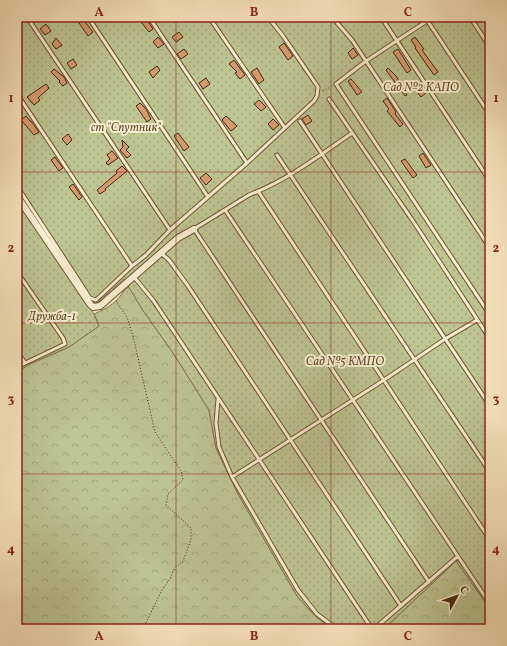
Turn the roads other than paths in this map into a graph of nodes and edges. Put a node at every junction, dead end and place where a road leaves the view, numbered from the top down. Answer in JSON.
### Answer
{"nodes":[{"id":1,"x":27,"y":17,"type":"edge"},
{"id":2,"x":88,"y":17,"type":"edge"},
{"id":3,"x":149,"y":17,"type":"edge"},
{"id":4,"x":209,"y":17,"type":"edge"},
{"id":5,"x":268,"y":17,"type":"edge"},
{"id":6,"x":332,"y":17,"type":"edge"},
{"id":7,"x":381,"y":17,"type":"edge"},
{"id":8,"x":425,"y":17,"type":"edge"},
{"id":9,"x":433,"y":17,"type":"edge"},
{"id":10,"x":470,"y":17,"type":"edge"},
{"id":11,"x":428,"y":21,"type":"junction"},
{"id":12,"x":397,"y":41,"type":"junction"},
{"id":13,"x":490,"y":47,"type":"edge"},
{"id":14,"x":366,"y":61,"type":"junction"},
{"id":15,"x":17,"y":94,"type":"edge"},
{"id":16,"x":329,"y":99,"type":"dead end"},
{"id":17,"x":490,"y":115,"type":"edge"},
{"id":18,"x":300,"y":121,"type":"dead end"},
{"id":19,"x":285,"y":128,"type":"junction"},
{"id":20,"x":352,"y":133,"type":"junction"},
{"id":21,"x":322,"y":154,"type":"junction"},
{"id":22,"x":277,"y":155,"type":"dead end"},
{"id":23,"x":247,"y":163,"type":"junction"},
{"id":24,"x":291,"y":174,"type":"junction"},
{"id":25,"x":490,"y":181,"type":"edge"},
{"id":26,"x":17,"y":186,"type":"edge"},
{"id":27,"x":258,"y":191,"type":"junction"},
{"id":28,"x":17,"y":196,"type":"edge"},
{"id":29,"x":208,"y":197,"type":"junction"},
{"id":30,"x":224,"y":210,"type":"junction"},
{"id":31,"x":194,"y":229,"type":"junction"},
{"id":32,"x":170,"y":230,"type":"junction"},
{"id":33,"x":490,"y":248,"type":"edge"},
{"id":34,"x":161,"y":253,"type":"junction"},
{"id":35,"x":132,"y":266,"type":"junction"},
{"id":36,"x":17,"y":272,"type":"edge"},
{"id":37,"x":134,"y":277,"type":"junction"},
{"id":38,"x":490,"y":315,"type":"edge"},
{"id":39,"x":477,"y":320,"type":"junction"},
{"id":40,"x":445,"y":339,"type":"junction"},
{"id":41,"x":490,"y":340,"type":"edge"},
{"id":42,"x":17,"y":352,"type":"edge"},
{"id":43,"x":415,"y":359,"type":"junction"},
{"id":44,"x":25,"y":363,"type":"junction"},
{"id":45,"x":17,"y":368,"type":"edge"},
{"id":46,"x":384,"y":380,"type":"junction"},
{"id":47,"x":218,"y":399,"type":"junction"},
{"id":48,"x":352,"y":400,"type":"junction"},
{"id":49,"x":490,"y":406,"type":"edge"},
{"id":50,"x":321,"y":419,"type":"junction"},
{"id":51,"x":290,"y":439,"type":"junction"},
{"id":52,"x":258,"y":459,"type":"junction"},
{"id":53,"x":490,"y":472,"type":"edge"},
{"id":54,"x":232,"y":476,"type":"junction"},
{"id":55,"x":490,"y":540,"type":"edge"},
{"id":56,"x":457,"y":557,"type":"junction"},
{"id":57,"x":429,"y":582,"type":"junction"},
{"id":58,"x":490,"y":604,"type":"edge"},
{"id":59,"x":400,"y":606,"type":"junction"},
{"id":60,"x":337,"y":629,"type":"edge"},
{"id":61,"x":373,"y":629,"type":"edge"}],
"edges":[{"from":1,"to":32,"type":"lane"},
{"from":2,"to":29,"type":"lane"},
{"from":3,"to":23,"type":"lane"},
{"from":4,"to":19,"type":"lane"},
{"from":5,"to":19,"type":"lane"},
{"from":6,"to":14,"type":"lane"},
{"from":7,"to":12,"type":"lane"},
{"from":8,"to":11,"type":"lane"},
{"from":9,"to":11,"type":"lane"},
{"from":10,"to":13,"type":"lane"},
{"from":11,"to":12,"type":"lane"},
{"from":11,"to":17,"type":"lane"},
{"from":12,"to":14,"type":"lane"},
{"from":12,"to":25,"type":"lane"},
{"from":14,"to":33,"type":"lane"},
{"from":14,"to":38,"type":"lane"},
{"from":15,"to":35,"type":"lane"},
{"from":16,"to":20,"type":"lane"},
{"from":18,"to":21,"type":"lane"},
{"from":19,"to":23,"type":"lane"},
{"from":20,"to":21,"type":"lane"},
{"from":20,"to":39,"type":"lane"},
{"from":21,"to":24,"type":"lane"},
{"from":21,"to":40,"type":"lane"},
{"from":22,"to":24,"type":"lane"},
{"from":23,"to":29,"type":"lane"},
{"from":24,"to":27,"type":"lane"},
{"from":24,"to":43,"type":"lane"},
{"from":26,"to":35,"type":"lane"},
{"from":27,"to":30,"type":"lane"},
{"from":27,"to":46,"type":"lane"},
{"from":28,"to":37,"type":"street"},
{"from":29,"to":32,"type":"lane"},
{"from":30,"to":31,"type":"lane"},
{"from":30,"to":48,"type":"lane"},
{"from":31,"to":34,"type":"street"},
{"from":31,"to":50,"type":"lane"},
{"from":32,"to":35,"type":"lane"},
{"from":34,"to":37,"type":"street"},
{"from":34,"to":51,"type":"lane"},
{"from":36,"to":44,"type":"lane"},
{"from":37,"to":47,"type":"lane"},
{"from":39,"to":40,"type":"lane"},
{"from":39,"to":41,"type":"lane"},
{"from":40,"to":43,"type":"lane"},
{"from":40,"to":49,"type":"lane"},
{"from":42,"to":44,"type":"lane"},
{"from":43,"to":46,"type":"lane"},
{"from":43,"to":53,"type":"lane"},
{"from":44,"to":45,"type":"lane"},
{"from":46,"to":48,"type":"lane"},
{"from":46,"to":55,"type":"lane"},
{"from":47,"to":52,"type":"lane"},
{"from":47,"to":54,"type":"lane"},
{"from":48,"to":50,"type":"lane"},
{"from":48,"to":56,"type":"lane"},
{"from":50,"to":51,"type":"lane"},
{"from":50,"to":57,"type":"lane"},
{"from":51,"to":52,"type":"lane"},
{"from":51,"to":59,"type":"lane"},
{"from":52,"to":54,"type":"lane"},
{"from":52,"to":61,"type":"lane"},
{"from":54,"to":60,"type":"lane"},
{"from":56,"to":57,"type":"lane"},
{"from":56,"to":58,"type":"lane"},
{"from":57,"to":59,"type":"lane"},
{"from":59,"to":61,"type":"lane"}]}
